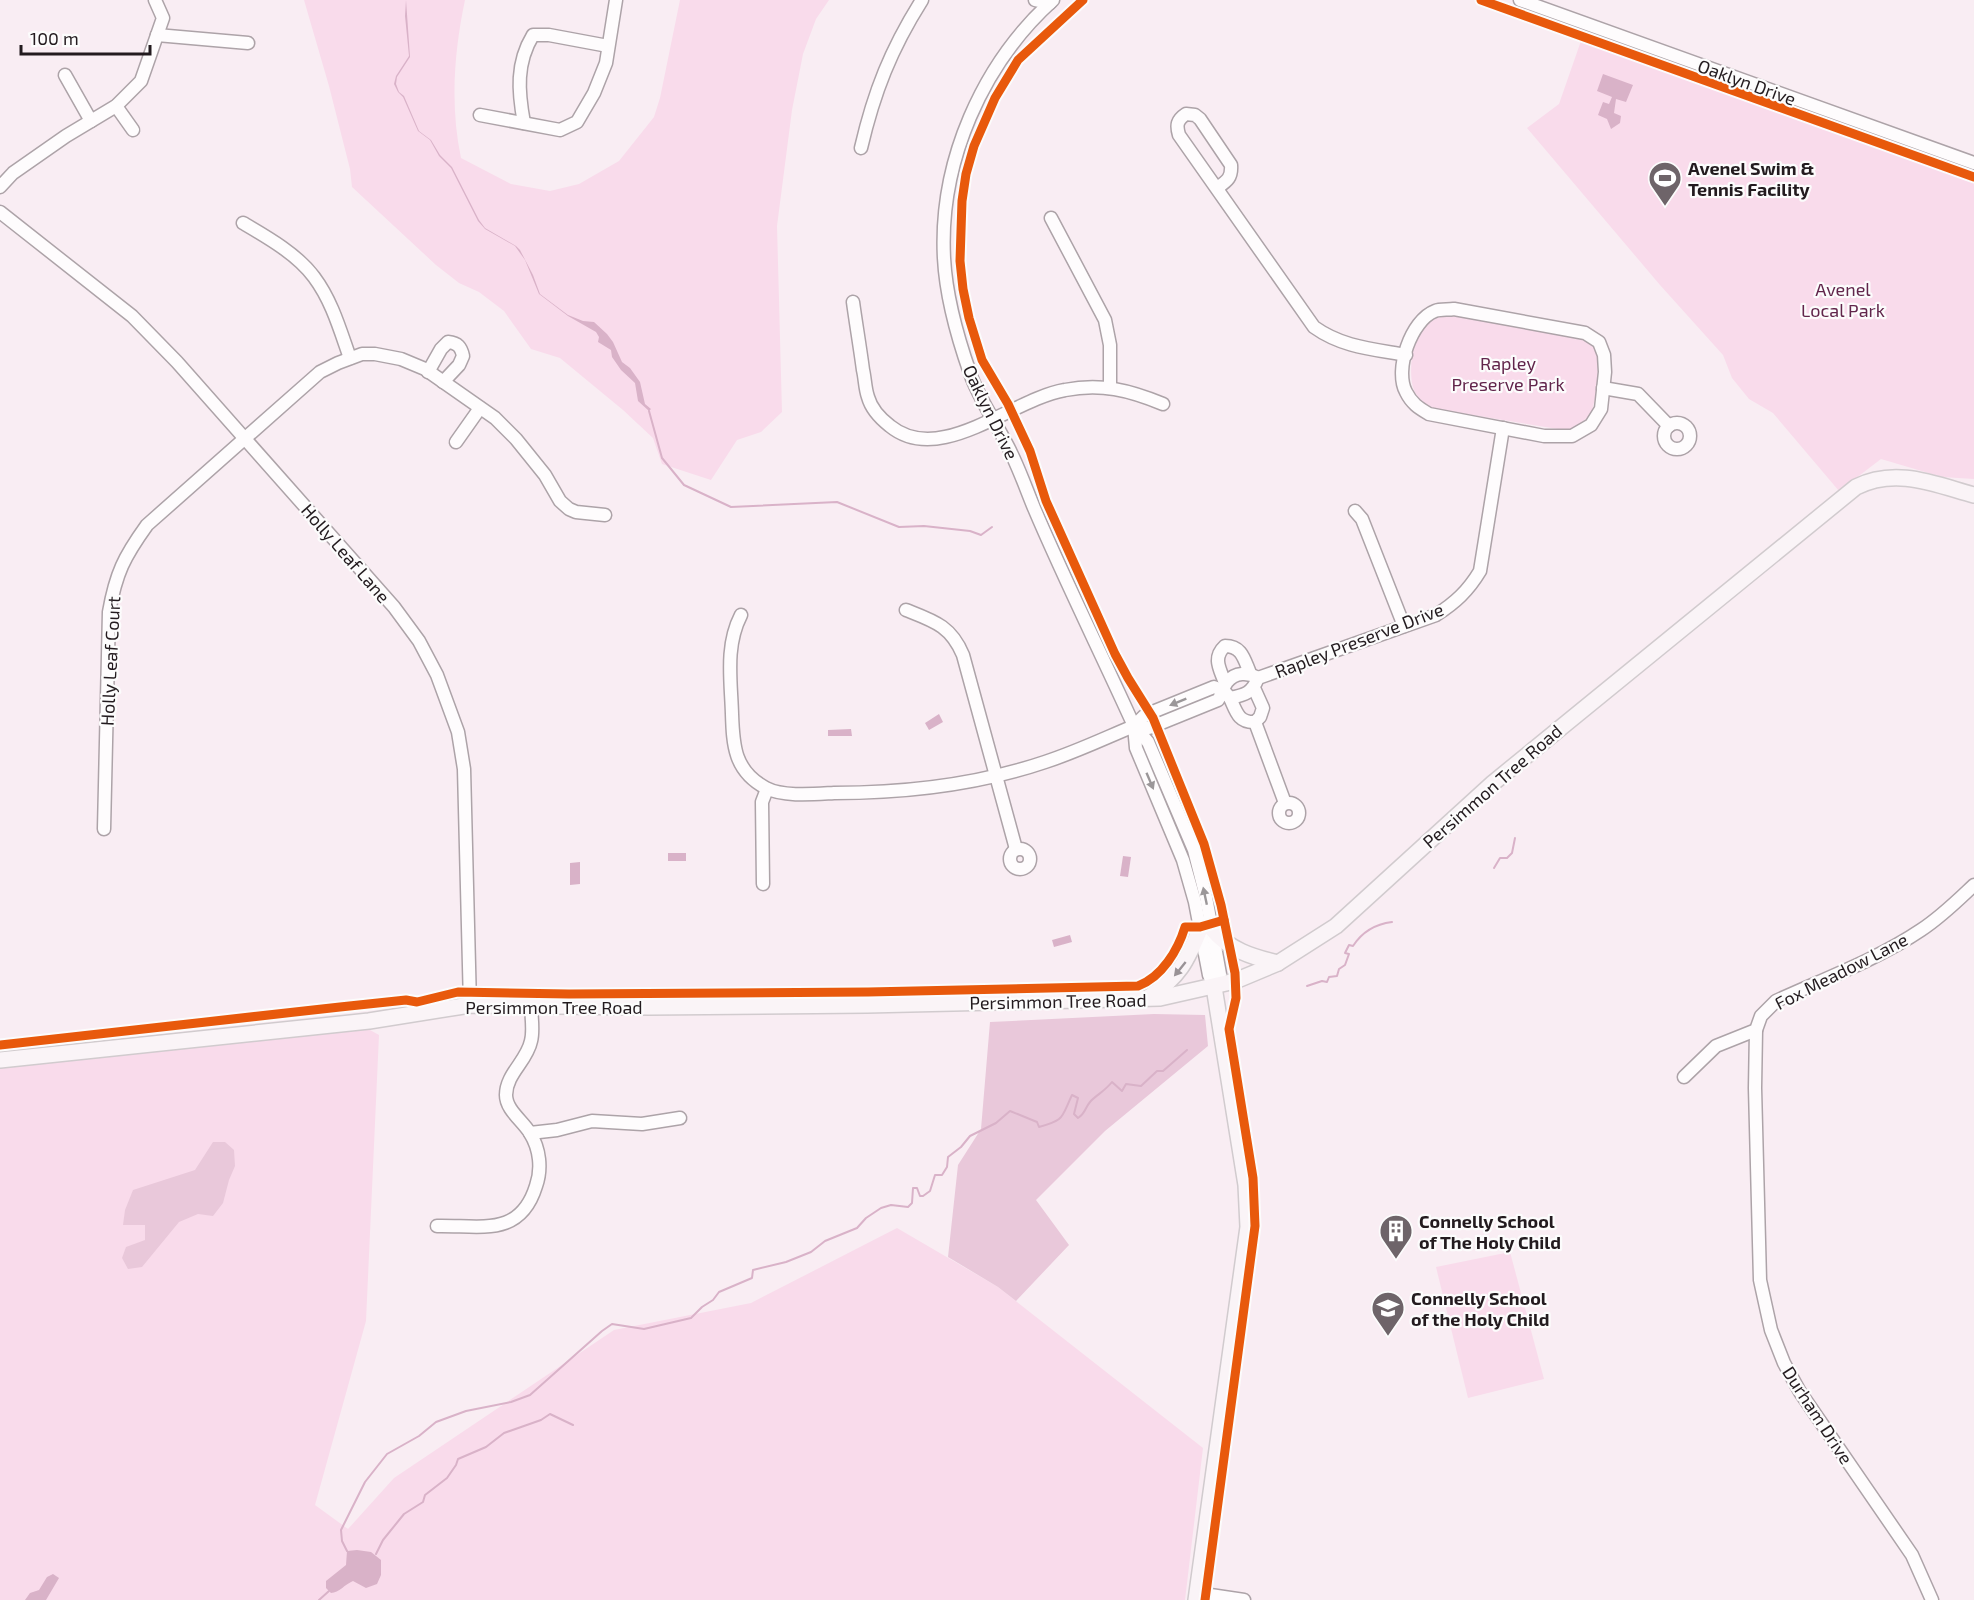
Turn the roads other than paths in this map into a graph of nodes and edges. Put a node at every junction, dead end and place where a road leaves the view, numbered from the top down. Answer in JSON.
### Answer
{"nodes":[{"id":1,"x":155,"y":0,"type":"edge"},
{"id":2,"x":616,"y":0,"type":"edge"},
{"id":3,"x":922,"y":0,"type":"edge"},
{"id":4,"x":1035,"y":0,"type":"edge"},
{"id":5,"x":1520,"y":0,"type":"edge"},
{"id":6,"x":1051,"y":1,"type":"edge"},
{"id":7,"x":157,"y":35,"type":"junction"},
{"id":8,"x":248,"y":43,"type":"dead end"},
{"id":9,"x":608,"y":46,"type":"junction"},
{"id":10,"x":65,"y":75,"type":"dead end"},
{"id":11,"x":116,"y":106,"type":"junction"},
{"id":12,"x":480,"y":115,"type":"dead end"},
{"id":13,"x":91,"y":121,"type":"junction"},
{"id":14,"x":524,"y":123,"type":"junction"},
{"id":15,"x":133,"y":130,"type":"dead end"},
{"id":16,"x":861,"y":148,"type":"dead end"},
{"id":17,"x":1974,"y":163,"type":"edge"},
{"id":18,"x":0,"y":187,"type":"edge"},
{"id":19,"x":1217,"y":188,"type":"junction"},
{"id":20,"x":0,"y":212,"type":"edge"},
{"id":21,"x":1051,"y":218,"type":"dead end"},
{"id":22,"x":243,"y":223,"type":"dead end"},
{"id":23,"x":853,"y":302,"type":"dead end"},
{"id":24,"x":1406,"y":355,"type":"junction"},
{"id":25,"x":350,"y":358,"type":"junction"},
{"id":26,"x":429,"y":372,"type":"junction"},
{"id":27,"x":443,"y":382,"type":"junction"},
{"id":28,"x":1110,"y":388,"type":"junction"},
{"id":29,"x":1603,"y":388,"type":"junction"},
{"id":30,"x":1163,"y":404,"type":"dead end"},
{"id":31,"x":480,"y":408,"type":"junction"},
{"id":32,"x":994,"y":419,"type":"junction"},
{"id":33,"x":1669,"y":426,"type":"dead end"},
{"id":34,"x":1503,"y":428,"type":"junction"},
{"id":35,"x":245,"y":438,"type":"junction"},
{"id":36,"x":456,"y":442,"type":"dead end"},
{"id":37,"x":1974,"y":495,"type":"edge"},
{"id":38,"x":1355,"y":511,"type":"dead end"},
{"id":39,"x":605,"y":515,"type":"dead end"},
{"id":40,"x":906,"y":610,"type":"dead end"},
{"id":41,"x":741,"y":615,"type":"dead end"},
{"id":42,"x":1404,"y":626,"type":"junction"},
{"id":43,"x":1254,"y":680,"type":"junction"},
{"id":44,"x":1226,"y":691,"type":"junction"},
{"id":45,"x":1255,"y":722,"type":"junction"},
{"id":46,"x":1134,"y":726,"type":"junction"},
{"id":47,"x":996,"y":776,"type":"junction"},
{"id":48,"x":767,"y":789,"type":"junction"},
{"id":49,"x":1285,"y":803,"type":"dead end"},
{"id":50,"x":104,"y":829,"type":"dead end"},
{"id":51,"x":1016,"y":849,"type":"dead end"},
{"id":52,"x":763,"y":884,"type":"dead end"},
{"id":53,"x":1974,"y":885,"type":"edge"},
{"id":54,"x":1206,"y":929,"type":"junction"},
{"id":55,"x":1278,"y":963,"type":"junction"},
{"id":56,"x":1214,"y":987,"type":"junction"},
{"id":57,"x":1147,"y":999,"type":"junction"},
{"id":58,"x":531,"y":1004,"type":"junction"},
{"id":59,"x":470,"y":1005,"type":"junction"},
{"id":60,"x":1756,"y":1030,"type":"junction"},
{"id":61,"x":0,"y":1060,"type":"edge"},
{"id":62,"x":1683,"y":1077,"type":"dead end"},
{"id":63,"x":680,"y":1118,"type":"dead end"},
{"id":64,"x":530,"y":1134,"type":"junction"},
{"id":65,"x":437,"y":1226,"type":"dead end"},
{"id":66,"x":1196,"y":1597,"type":"edge"},
{"id":67,"x":1244,"y":1600,"type":"edge"},
{"id":68,"x":1932,"y":1600,"type":"edge"}],
"edges":[{"from":1,"to":7,"type":"street"},
{"from":2,"to":9,"type":"street"},
{"from":3,"to":16,"type":"street"},
{"from":4,"to":6,"type":"street"},
{"from":5,"to":17,"type":"street","name":"Oaklyn Drive"},
{"from":6,"to":32,"type":"street","name":"Oaklyn Drive"},
{"from":7,"to":8,"type":"street"},
{"from":7,"to":11,"type":"street"},
{"from":9,"to":14,"type":"street"},
{"from":9,"to":14,"type":"street"},
{"from":10,"to":13,"type":"street"},
{"from":11,"to":13,"type":"street"},
{"from":11,"to":15,"type":"street"},
{"from":12,"to":14,"type":"street"},
{"from":13,"to":18,"type":"street"},
{"from":19,"to":19,"type":"street"},
{"from":19,"to":24,"type":"street"},
{"from":20,"to":35,"type":"street","name":"Holly Leaf Lane"},
{"from":21,"to":28,"type":"street"},
{"from":22,"to":25,"type":"street"},
{"from":23,"to":32,"type":"street"},
{"from":24,"to":29,"type":"street"},
{"from":24,"to":34,"type":"street"},
{"from":25,"to":26,"type":"street","name":"Holly Leaf Court"},
{"from":25,"to":35,"type":"street","name":"Holly Leaf Court"},
{"from":26,"to":27,"type":"street","name":"Holly Leaf Court"},
{"from":26,"to":27,"type":"street"},
{"from":27,"to":31,"type":"street","name":"Holly Leaf Court"},
{"from":28,"to":30,"type":"street"},
{"from":28,"to":32,"type":"street"},
{"from":29,"to":33,"type":"street"},
{"from":29,"to":34,"type":"street"},
{"from":31,"to":36,"type":"street"},
{"from":31,"to":39,"type":"street","name":"Holly Leaf Court"},
{"from":32,"to":46,"type":"street","name":"Oaklyn Drive"},
{"from":34,"to":42,"type":"street","name":"Rapley Preserve Drive"},
{"from":35,"to":50,"type":"street","name":"Holly Leaf Court"},
{"from":35,"to":59,"type":"street","name":"Holly Leaf Lane"},
{"from":37,"to":55,"type":"main road","name":"Persimmon Tree Road"},
{"from":38,"to":42,"type":"street"},
{"from":40,"to":47,"type":"street"},
{"from":41,"to":48,"type":"street"},
{"from":42,"to":43,"type":"street","name":"Rapley Preserve Drive"},
{"from":43,"to":44,"type":"street","name":"Rapley Preserve Drive"},
{"from":43,"to":44,"type":"street","name":"Rapley Preserve Drive"},
{"from":43,"to":44,"type":"street"},
{"from":43,"to":45,"type":"street"},
{"from":44,"to":45,"type":"street"},
{"from":44,"to":46,"type":"street","name":"Rapley Preserve Drive"},
{"from":45,"to":49,"type":"street"},
{"from":46,"to":47,"type":"street","name":"Rapley Preserve Drive"},
{"from":46,"to":54,"type":"street","name":"Oaklyn Drive"},
{"from":47,"to":48,"type":"street","name":"Rapley Preserve Drive"},
{"from":47,"to":51,"type":"street"},
{"from":48,"to":52,"type":"street"},
{"from":53,"to":60,"type":"street","name":"Fox Meadow Lane"},
{"from":54,"to":55,"type":"main road"},
{"from":54,"to":56,"type":"street","name":"Oaklyn Drive"},
{"from":54,"to":57,"type":"main road","one_way":true},
{"from":55,"to":56,"type":"main road","name":"Persimmon Tree Road"},
{"from":56,"to":57,"type":"main road","name":"Persimmon Tree Road"},
{"from":56,"to":66,"type":"main road"},
{"from":57,"to":58,"type":"main road","name":"Persimmon Tree Road"},
{"from":58,"to":59,"type":"main road","name":"Persimmon Tree Road"},
{"from":58,"to":64,"type":"street"},
{"from":59,"to":61,"type":"main road","name":"Persimmon Tree Road"},
{"from":60,"to":62,"type":"street"},
{"from":60,"to":68,"type":"street","name":"Durham Drive"},
{"from":63,"to":64,"type":"street"},
{"from":64,"to":65,"type":"street"},
{"from":66,"to":67,"type":"street"}]}
